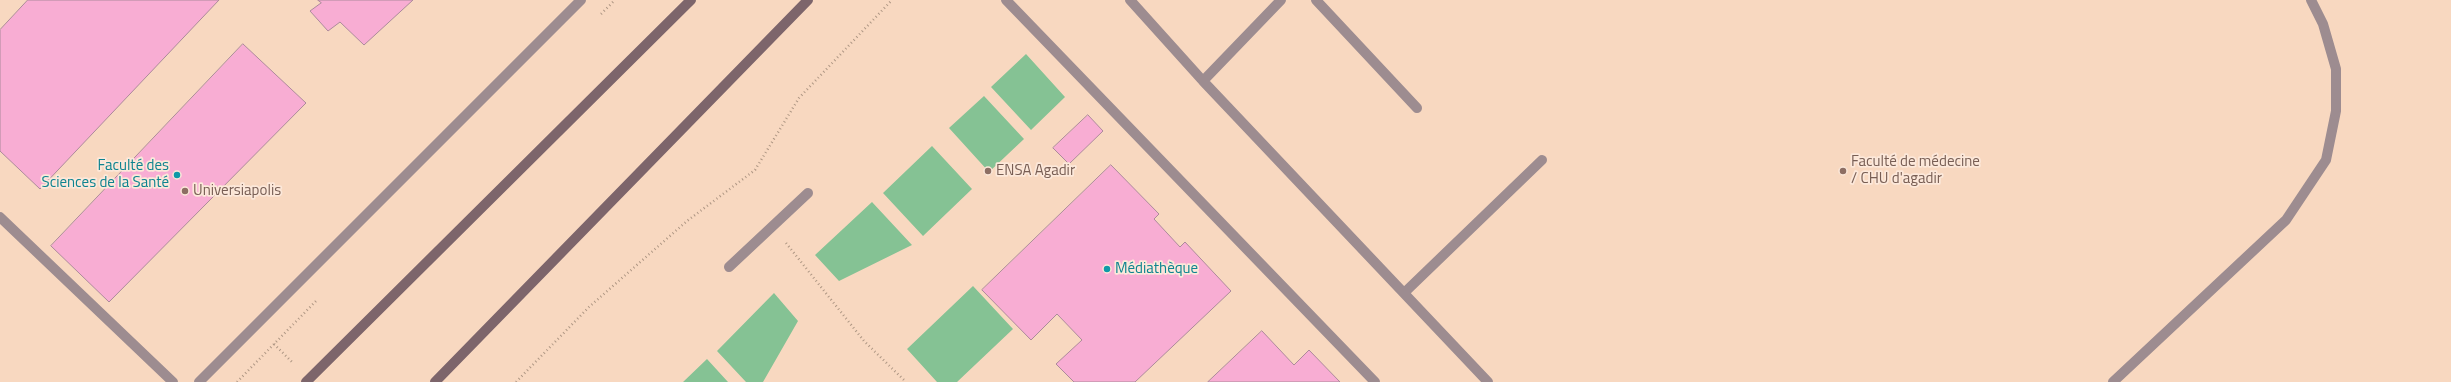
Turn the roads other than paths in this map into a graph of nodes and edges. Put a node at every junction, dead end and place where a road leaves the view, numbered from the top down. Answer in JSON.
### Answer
{"nodes":[{"id":1,"x":581,"y":0,"type":"edge"},
{"id":2,"x":691,"y":0,"type":"edge"},
{"id":3,"x":808,"y":0,"type":"edge"},
{"id":4,"x":1006,"y":0,"type":"edge"},
{"id":5,"x":1130,"y":0,"type":"edge"},
{"id":6,"x":1280,"y":0,"type":"edge"},
{"id":7,"x":1316,"y":0,"type":"edge"},
{"id":8,"x":2311,"y":0,"type":"edge"},
{"id":9,"x":1202,"y":81,"type":"junction"},
{"id":10,"x":1417,"y":108,"type":"dead end"},
{"id":11,"x":1542,"y":160,"type":"dead end"},
{"id":12,"x":808,"y":193,"type":"dead end"},
{"id":13,"x":0,"y":217,"type":"edge"},
{"id":14,"x":729,"y":267,"type":"dead end"},
{"id":15,"x":1404,"y":294,"type":"junction"},
{"id":16,"x":308,"y":381,"type":"edge"},
{"id":17,"x":173,"y":382,"type":"edge"},
{"id":18,"x":199,"y":382,"type":"edge"},
{"id":19,"x":435,"y":382,"type":"edge"},
{"id":20,"x":1375,"y":382,"type":"edge"},
{"id":21,"x":1488,"y":382,"type":"edge"},
{"id":22,"x":2113,"y":382,"type":"edge"}],
"edges":[{"from":1,"to":18,"type":"lane"},
{"from":2,"to":16,"type":"main road"},
{"from":3,"to":19,"type":"main road"},
{"from":4,"to":20,"type":"lane"},
{"from":5,"to":9,"type":"lane"},
{"from":6,"to":9,"type":"lane"},
{"from":7,"to":10,"type":"lane"},
{"from":8,"to":22,"type":"lane"},
{"from":9,"to":15,"type":"lane"},
{"from":11,"to":15,"type":"lane"},
{"from":12,"to":14,"type":"lane"},
{"from":13,"to":17,"type":"lane"},
{"from":15,"to":21,"type":"lane"}]}
